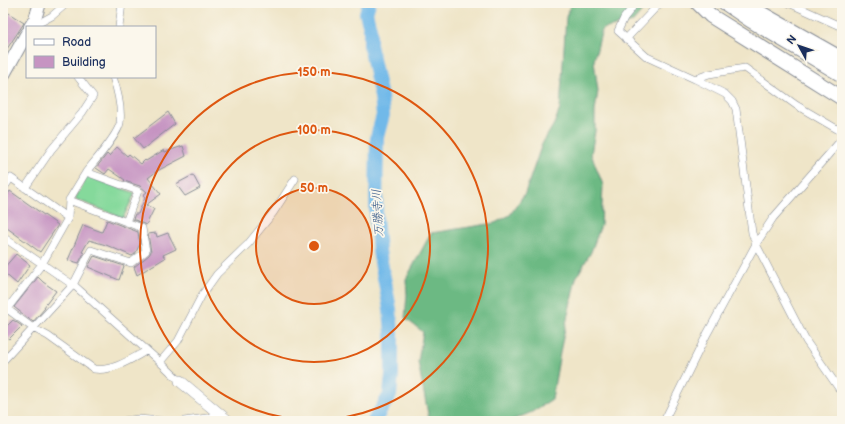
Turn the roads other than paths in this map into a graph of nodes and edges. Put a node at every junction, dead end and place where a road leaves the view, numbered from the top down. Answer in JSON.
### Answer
{"nodes":[{"id":1,"x":40,"y":3,"type":"edge"},
{"id":2,"x":67,"y":3,"type":"edge"},
{"id":3,"x":122,"y":3,"type":"edge"},
{"id":4,"x":631,"y":3,"type":"edge"},
{"id":5,"x":660,"y":3,"type":"edge"},
{"id":6,"x":698,"y":3,"type":"edge"},
{"id":7,"x":701,"y":3,"type":"edge"},
{"id":8,"x":725,"y":3,"type":"edge"},
{"id":9,"x":743,"y":3,"type":"edge"},
{"id":10,"x":789,"y":3,"type":"edge"},
{"id":11,"x":32,"y":23,"type":"edge"},
{"id":12,"x":119,"y":26,"type":"edge"},
{"id":13,"x":842,"y":27,"type":"edge"},
{"id":14,"x":626,"y":39,"type":"junction"},
{"id":15,"x":24,"y":46,"type":"edge"},
{"id":16,"x":842,"y":58,"type":"edge"},
{"id":17,"x":842,"y":75,"type":"edge"},
{"id":18,"x":3,"y":76,"type":"edge"},
{"id":19,"x":79,"y":78,"type":"edge"},
{"id":20,"x":113,"y":78,"type":"edge"},
{"id":21,"x":695,"y":79,"type":"junction"},
{"id":22,"x":842,"y":88,"type":"edge"},
{"id":23,"x":842,"y":98,"type":"edge"},
{"id":24,"x":842,"y":132,"type":"edge"},
{"id":25,"x":842,"y":139,"type":"edge"},
{"id":26,"x":86,"y":172,"type":"junction"},
{"id":27,"x":295,"y":179,"type":"dead end"},
{"id":28,"x":25,"y":188,"type":"junction"},
{"id":29,"x":3,"y":189,"type":"edge"},
{"id":30,"x":70,"y":200,"type":"junction"},
{"id":31,"x":68,"y":218,"type":"junction"},
{"id":32,"x":126,"y":222,"type":"junction"},
{"id":33,"x":3,"y":237,"type":"edge"},
{"id":34,"x":756,"y":244,"type":"junction"},
{"id":35,"x":42,"y":264,"type":"junction"},
{"id":36,"x":73,"y":285,"type":"junction"},
{"id":37,"x":4,"y":310,"type":"edge"},
{"id":38,"x":33,"y":328,"type":"junction"},
{"id":39,"x":146,"y":351,"type":"junction"},
{"id":40,"x":3,"y":361,"type":"edge"},
{"id":41,"x":160,"y":362,"type":"junction"},
{"id":42,"x":180,"y":381,"type":"joint"},
{"id":43,"x":842,"y":393,"type":"edge"},
{"id":44,"x":225,"y":418,"type":"edge"},
{"id":45,"x":124,"y":421,"type":"edge"},
{"id":46,"x":162,"y":421,"type":"edge"},
{"id":47,"x":184,"y":421,"type":"edge"},
{"id":48,"x":664,"y":421,"type":"edge"}],
"edges":[{"from":1,"to":11,"type":"main road"},
{"from":2,"to":11,"type":"street"},
{"from":3,"to":12,"type":"street"},
{"from":4,"to":14,"type":"street"},
{"from":5,"to":14,"type":"street"},
{"from":6,"to":23,"type":"highway"},
{"from":7,"to":22,"type":"highway"},
{"from":8,"to":17,"type":"highway"},
{"from":9,"to":16,"type":"highway"},
{"from":10,"to":13,"type":"street"},
{"from":14,"to":21,"type":"street"},
{"from":15,"to":18,"type":"main road"},
{"from":19,"to":28,"type":"street"},
{"from":20,"to":26,"type":"street"},
{"from":21,"to":24,"type":"street"},
{"from":21,"to":34,"type":"street"},
{"from":25,"to":34,"type":"street"},
{"from":26,"to":30,"type":"street"},
{"from":26,"to":32,"type":"street"},
{"from":27,"to":41,"type":"street"},
{"from":28,"to":29,"type":"street"},
{"from":28,"to":31,"type":"street"},
{"from":30,"to":31,"type":"street"},
{"from":30,"to":32,"type":"street"},
{"from":31,"to":35,"type":"street"},
{"from":32,"to":36,"type":"street"},
{"from":33,"to":35,"type":"street"},
{"from":34,"to":43,"type":"street"},
{"from":34,"to":48,"type":"street"},
{"from":35,"to":36,"type":"street"},
{"from":35,"to":37,"type":"street"},
{"from":36,"to":38,"type":"street"},
{"from":36,"to":39,"type":"street"},
{"from":37,"to":38,"type":"street"},
{"from":38,"to":39,"type":"street"},
{"from":38,"to":40,"type":"street"},
{"from":39,"to":41,"type":"street"},
{"from":41,"to":42,"type":"street"},
{"from":42,"to":44,"type":"street"},
{"from":44,"to":47,"type":"street"},
{"from":45,"to":46,"type":"street"}]}
